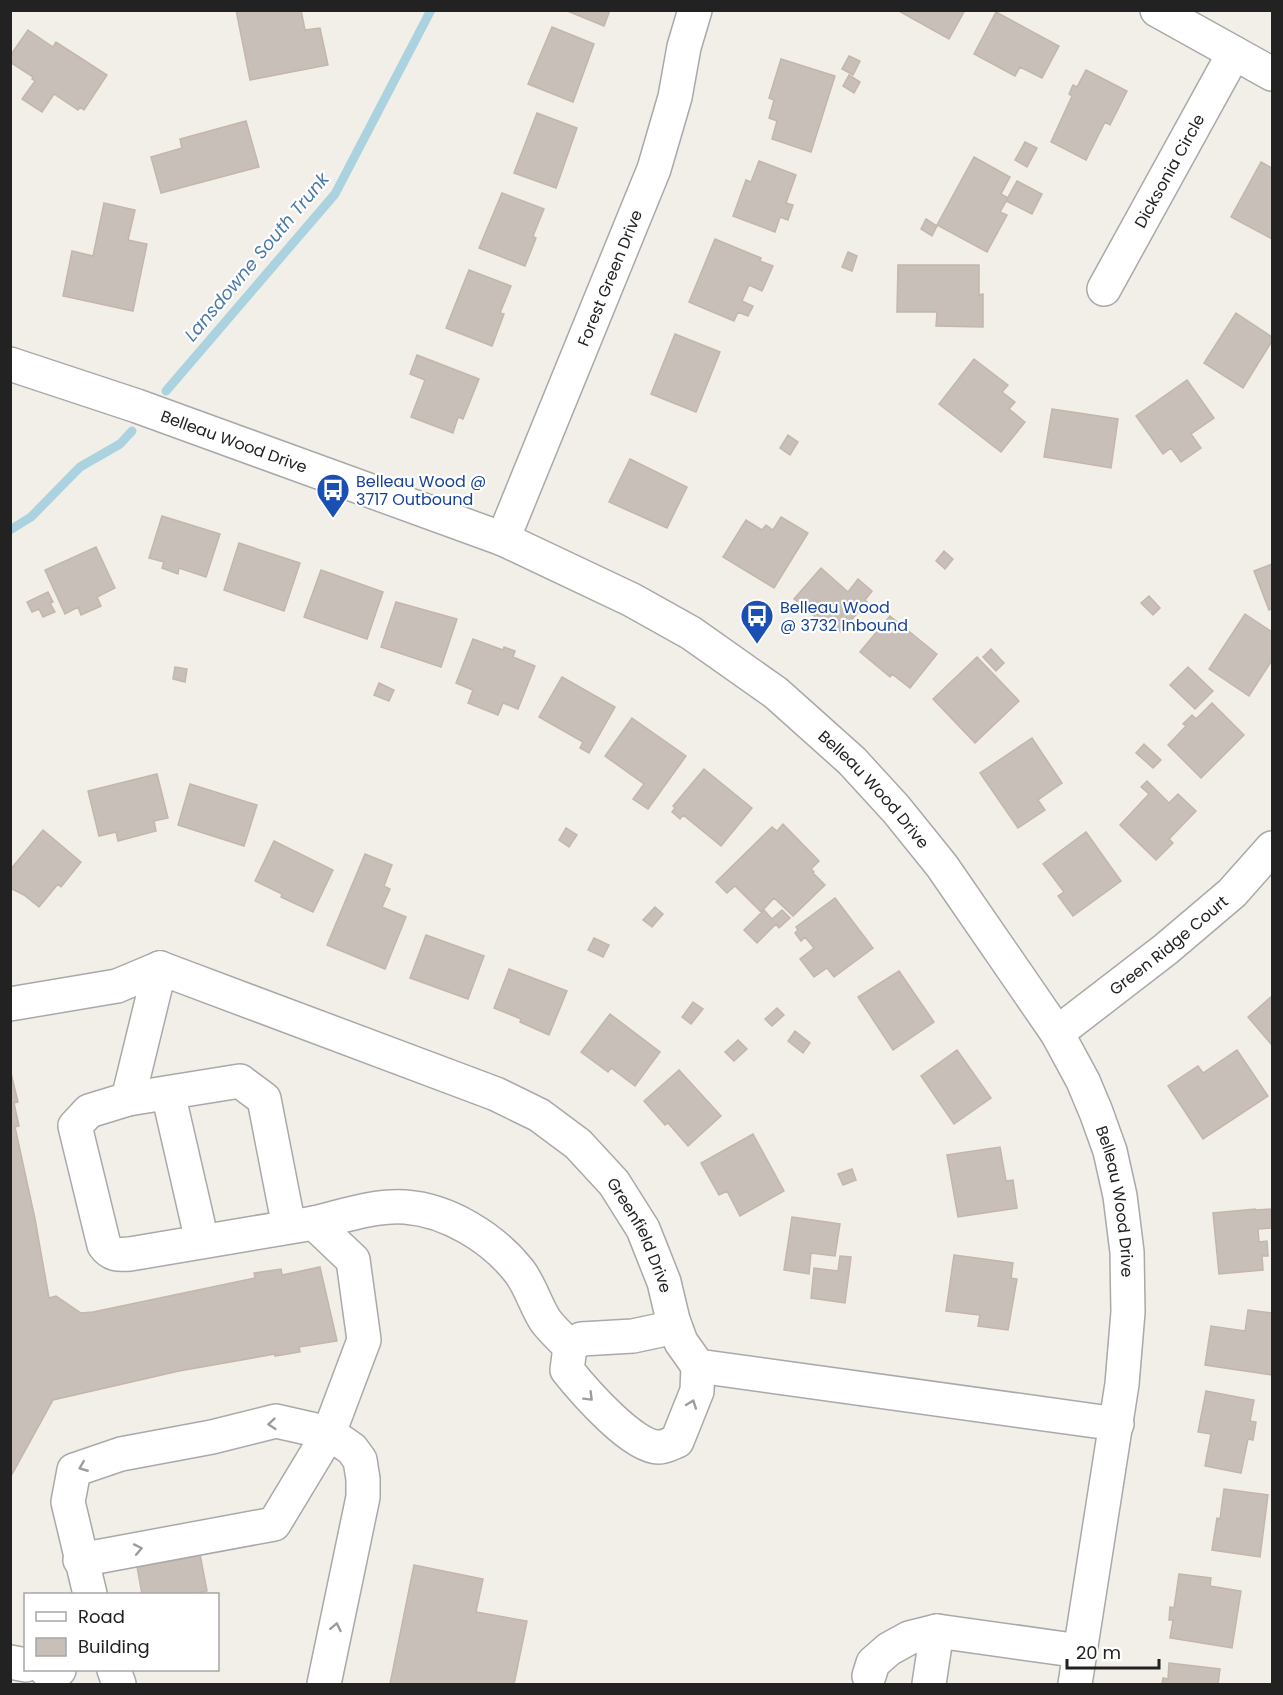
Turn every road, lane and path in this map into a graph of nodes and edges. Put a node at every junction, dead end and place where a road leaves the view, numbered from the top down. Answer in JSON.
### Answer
{"nodes":[{"id":1,"x":694,"y":10,"type":"edge"},
{"id":2,"x":1157,"y":10,"type":"edge"},
{"id":3,"x":1234,"y":53,"type":"junction"},
{"id":4,"x":1272,"y":74,"type":"edge"},
{"id":5,"x":1104,"y":289,"type":"dead end"},
{"id":6,"x":10,"y":364,"type":"edge"},
{"id":7,"x":503,"y":538,"type":"junction"},
{"id":8,"x":1272,"y":848,"type":"edge"},
{"id":9,"x":160,"y":968,"type":"junction"},
{"id":10,"x":10,"y":1004,"type":"edge"},
{"id":11,"x":1057,"y":1033,"type":"junction"},
{"id":12,"x":168,"y":1093,"type":"junction"},
{"id":13,"x":128,"y":1099,"type":"junction"},
{"id":14,"x":302,"y":1225,"type":"junction"},
{"id":15,"x":202,"y":1241,"type":"junction"},
{"id":16,"x":675,"y":1327,"type":"junction"},
{"id":17,"x":570,"y":1347,"type":"junction"},
{"id":18,"x":698,"y":1366,"type":"junction"},
{"id":19,"x":1117,"y":1424,"type":"junction"},
{"id":20,"x":330,"y":1433,"type":"junction"},
{"id":21,"x":80,"y":1560,"type":"junction"},
{"id":22,"x":90,"y":1593,"type":"edge"},
{"id":23,"x":937,"y":1631,"type":"junction"},
{"id":24,"x":1080,"y":1652,"type":"junction"},
{"id":25,"x":869,"y":1676,"type":"dead end"},
{"id":26,"x":324,"y":1684,"type":"edge"},
{"id":27,"x":929,"y":1684,"type":"edge"},
{"id":28,"x":1075,"y":1684,"type":"edge"}],
"edges":[{"from":1,"to":7,"type":"street","name":"Forest Green Drive"},
{"from":2,"to":3,"type":"street"},
{"from":3,"to":4,"type":"street"},
{"from":3,"to":5,"type":"street","name":"Dicksonia Circle"},
{"from":6,"to":7,"type":"street","name":"Belleau Wood Drive"},
{"from":7,"to":11,"type":"street","name":"Belleau Wood Drive"},
{"from":8,"to":11,"type":"street","name":"Green Ridge Court"},
{"from":9,"to":10,"type":"street"},
{"from":9,"to":13,"type":"street"},
{"from":9,"to":16,"type":"street","name":"Greenfield Drive"},
{"from":11,"to":19,"type":"street","name":"Belleau Wood Drive"},
{"from":12,"to":13,"type":"street"},
{"from":12,"to":14,"type":"street"},
{"from":12,"to":15,"type":"street"},
{"from":13,"to":15,"type":"street"},
{"from":14,"to":15,"type":"street"},
{"from":14,"to":17,"type":"street"},
{"from":14,"to":20,"type":"street"},
{"from":16,"to":17,"type":"street"},
{"from":16,"to":18,"type":"street","name":"Greenfield Drive"},
{"from":17,"to":18,"type":"street","one_way":true},
{"from":18,"to":19,"type":"street"},
{"from":19,"to":24,"type":"street","name":"Belleau Wood Drive"},
{"from":21,"to":20,"type":"street","one_way":true},
{"from":20,"to":21,"type":"street","one_way":true},
{"from":26,"to":20,"type":"street","one_way":true},
{"from":21,"to":22,"type":"street"},
{"from":23,"to":24,"type":"street"},
{"from":23,"to":25,"type":"street"},
{"from":23,"to":27,"type":"street"},
{"from":24,"to":28,"type":"street","name":"Belleau Wood Drive"}]}
